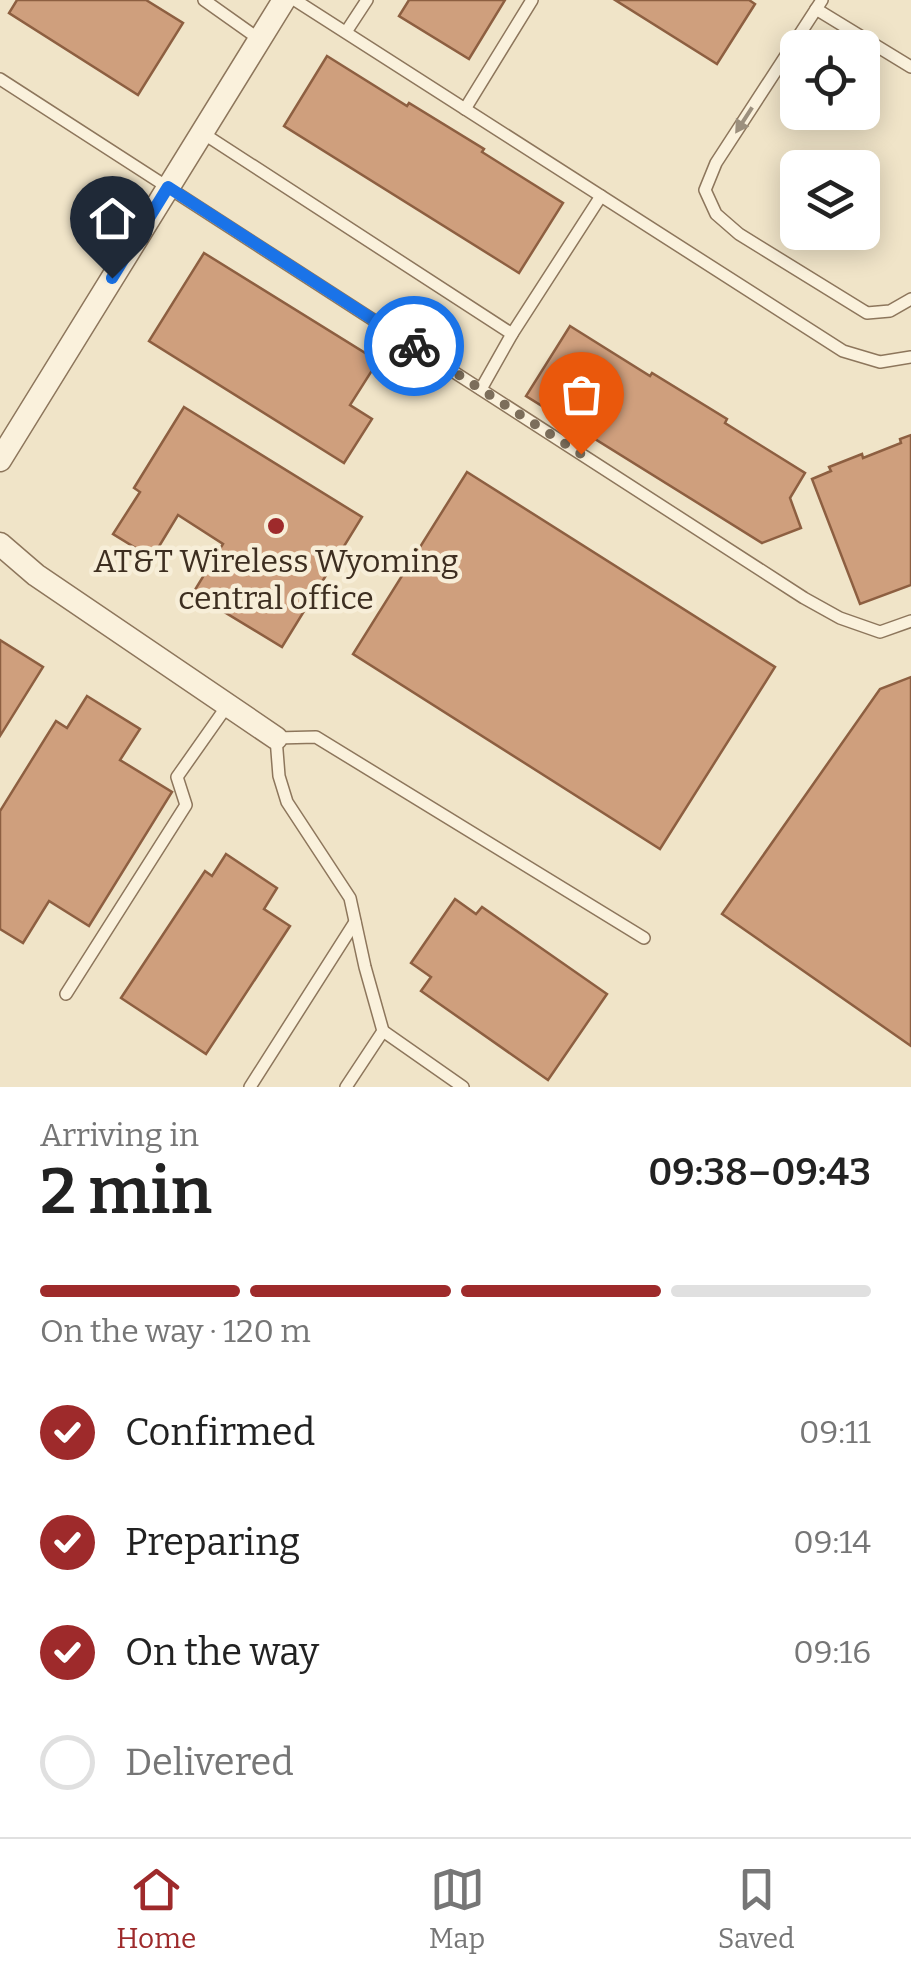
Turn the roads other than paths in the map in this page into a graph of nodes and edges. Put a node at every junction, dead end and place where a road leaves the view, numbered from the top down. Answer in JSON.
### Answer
{"nodes":[{"id":1,"x":204,"y":0,"type":"edge"},
{"id":2,"x":284,"y":0,"type":"edge"},
{"id":3,"x":295,"y":0,"type":"edge"},
{"id":4,"x":367,"y":0,"type":"edge"},
{"id":5,"x":532,"y":0,"type":"edge"},
{"id":6,"x":819,"y":4,"type":"edge"},
{"id":7,"x":346,"y":32,"type":"junction"},
{"id":8,"x":259,"y":39,"type":"junction"},
{"id":9,"x":911,"y":67,"type":"edge"},
{"id":10,"x":0,"y":79,"type":"edge"},
{"id":11,"x":465,"y":109,"type":"junction"},
{"id":12,"x":202,"y":132,"type":"junction"},
{"id":13,"x":168,"y":187,"type":"junction"},
{"id":14,"x":600,"y":196,"type":"junction"},
{"id":15,"x":911,"y":299,"type":"edge"},
{"id":16,"x":512,"y":334,"type":"junction"},
{"id":17,"x":911,"y":357,"type":"edge"},
{"id":18,"x":481,"y":390,"type":"junction"},
{"id":19,"x":0,"y":460,"type":"edge"},
{"id":20,"x":0,"y":544,"type":"edge"},
{"id":21,"x":911,"y":621,"type":"edge"},
{"id":22,"x":228,"y":706,"type":"junction"},
{"id":23,"x":276,"y":738,"type":"junction"},
{"id":24,"x":355,"y":922,"type":"junction"},
{"id":25,"x":644,"y":938,"type":"dead end"},
{"id":26,"x":66,"y":994,"type":"dead end"},
{"id":27,"x":383,"y":1030,"type":"junction"},
{"id":28,"x":349,"y":1086,"type":"edge"},
{"id":29,"x":250,"y":1087,"type":"edge"},
{"id":30,"x":463,"y":1087,"type":"edge"}],
"edges":[{"from":1,"to":8,"type":"lane"},
{"from":2,"to":8,"type":"street"},
{"from":3,"to":7,"type":"lane"},
{"from":4,"to":7,"type":"lane"},
{"from":5,"to":11,"type":"lane"},
{"from":6,"to":9,"type":"lane"},
{"from":6,"to":15,"type":"lane","one_way":true},
{"from":7,"to":11,"type":"lane"},
{"from":8,"to":12,"type":"street"},
{"from":10,"to":13,"type":"lane"},
{"from":11,"to":14,"type":"lane"},
{"from":12,"to":13,"type":"street"},
{"from":12,"to":16,"type":"lane"},
{"from":13,"to":18,"type":"lane"},
{"from":13,"to":19,"type":"street"},
{"from":14,"to":16,"type":"lane"},
{"from":14,"to":17,"type":"lane"},
{"from":16,"to":18,"type":"lane"},
{"from":18,"to":21,"type":"lane"},
{"from":20,"to":22,"type":"street"},
{"from":22,"to":23,"type":"street"},
{"from":22,"to":26,"type":"lane"},
{"from":23,"to":24,"type":"lane"},
{"from":23,"to":25,"type":"lane"},
{"from":24,"to":27,"type":"lane"},
{"from":24,"to":29,"type":"lane"},
{"from":27,"to":28,"type":"lane"},
{"from":27,"to":30,"type":"lane"}]}
